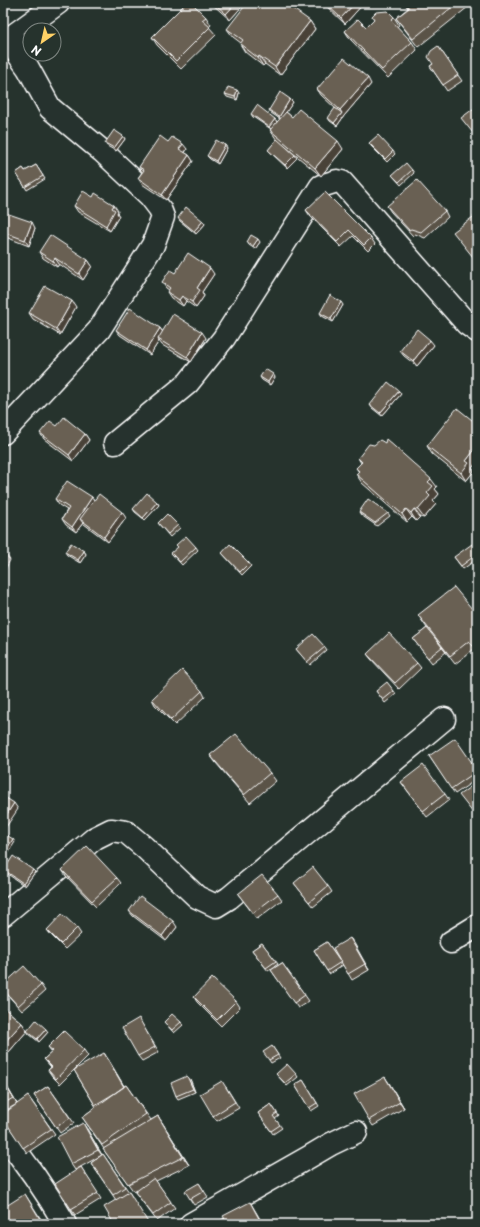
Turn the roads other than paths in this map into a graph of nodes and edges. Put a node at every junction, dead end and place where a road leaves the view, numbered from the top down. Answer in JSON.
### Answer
{"nodes":[{"id":1,"x":58,"y":3,"type":"edge"},
{"id":2,"x":6,"y":42,"type":"edge"},
{"id":3,"x":477,"y":330,"type":"edge"},
{"id":4,"x":3,"y":433,"type":"edge"},
{"id":5,"x":115,"y":443,"type":"dead end"},
{"id":6,"x":444,"y":719,"type":"dead end"},
{"id":7,"x":3,"y":914,"type":"edge"},
{"id":8,"x":477,"y":926,"type":"edge"},
{"id":9,"x":451,"y":942,"type":"dead end"},
{"id":10,"x":356,"y":1132,"type":"dead end"},
{"id":11,"x":3,"y":1136,"type":"edge"},
{"id":12,"x":65,"y":1224,"type":"edge"},
{"id":13,"x":191,"y":1224,"type":"edge"}],
"edges":[{"from":1,"to":2,"type":"street"},
{"from":2,"to":4,"type":"street"},
{"from":3,"to":5,"type":"street"},
{"from":6,"to":7,"type":"street"},
{"from":8,"to":9,"type":"street"},
{"from":10,"to":13,"type":"street"},
{"from":11,"to":12,"type":"street"}]}
